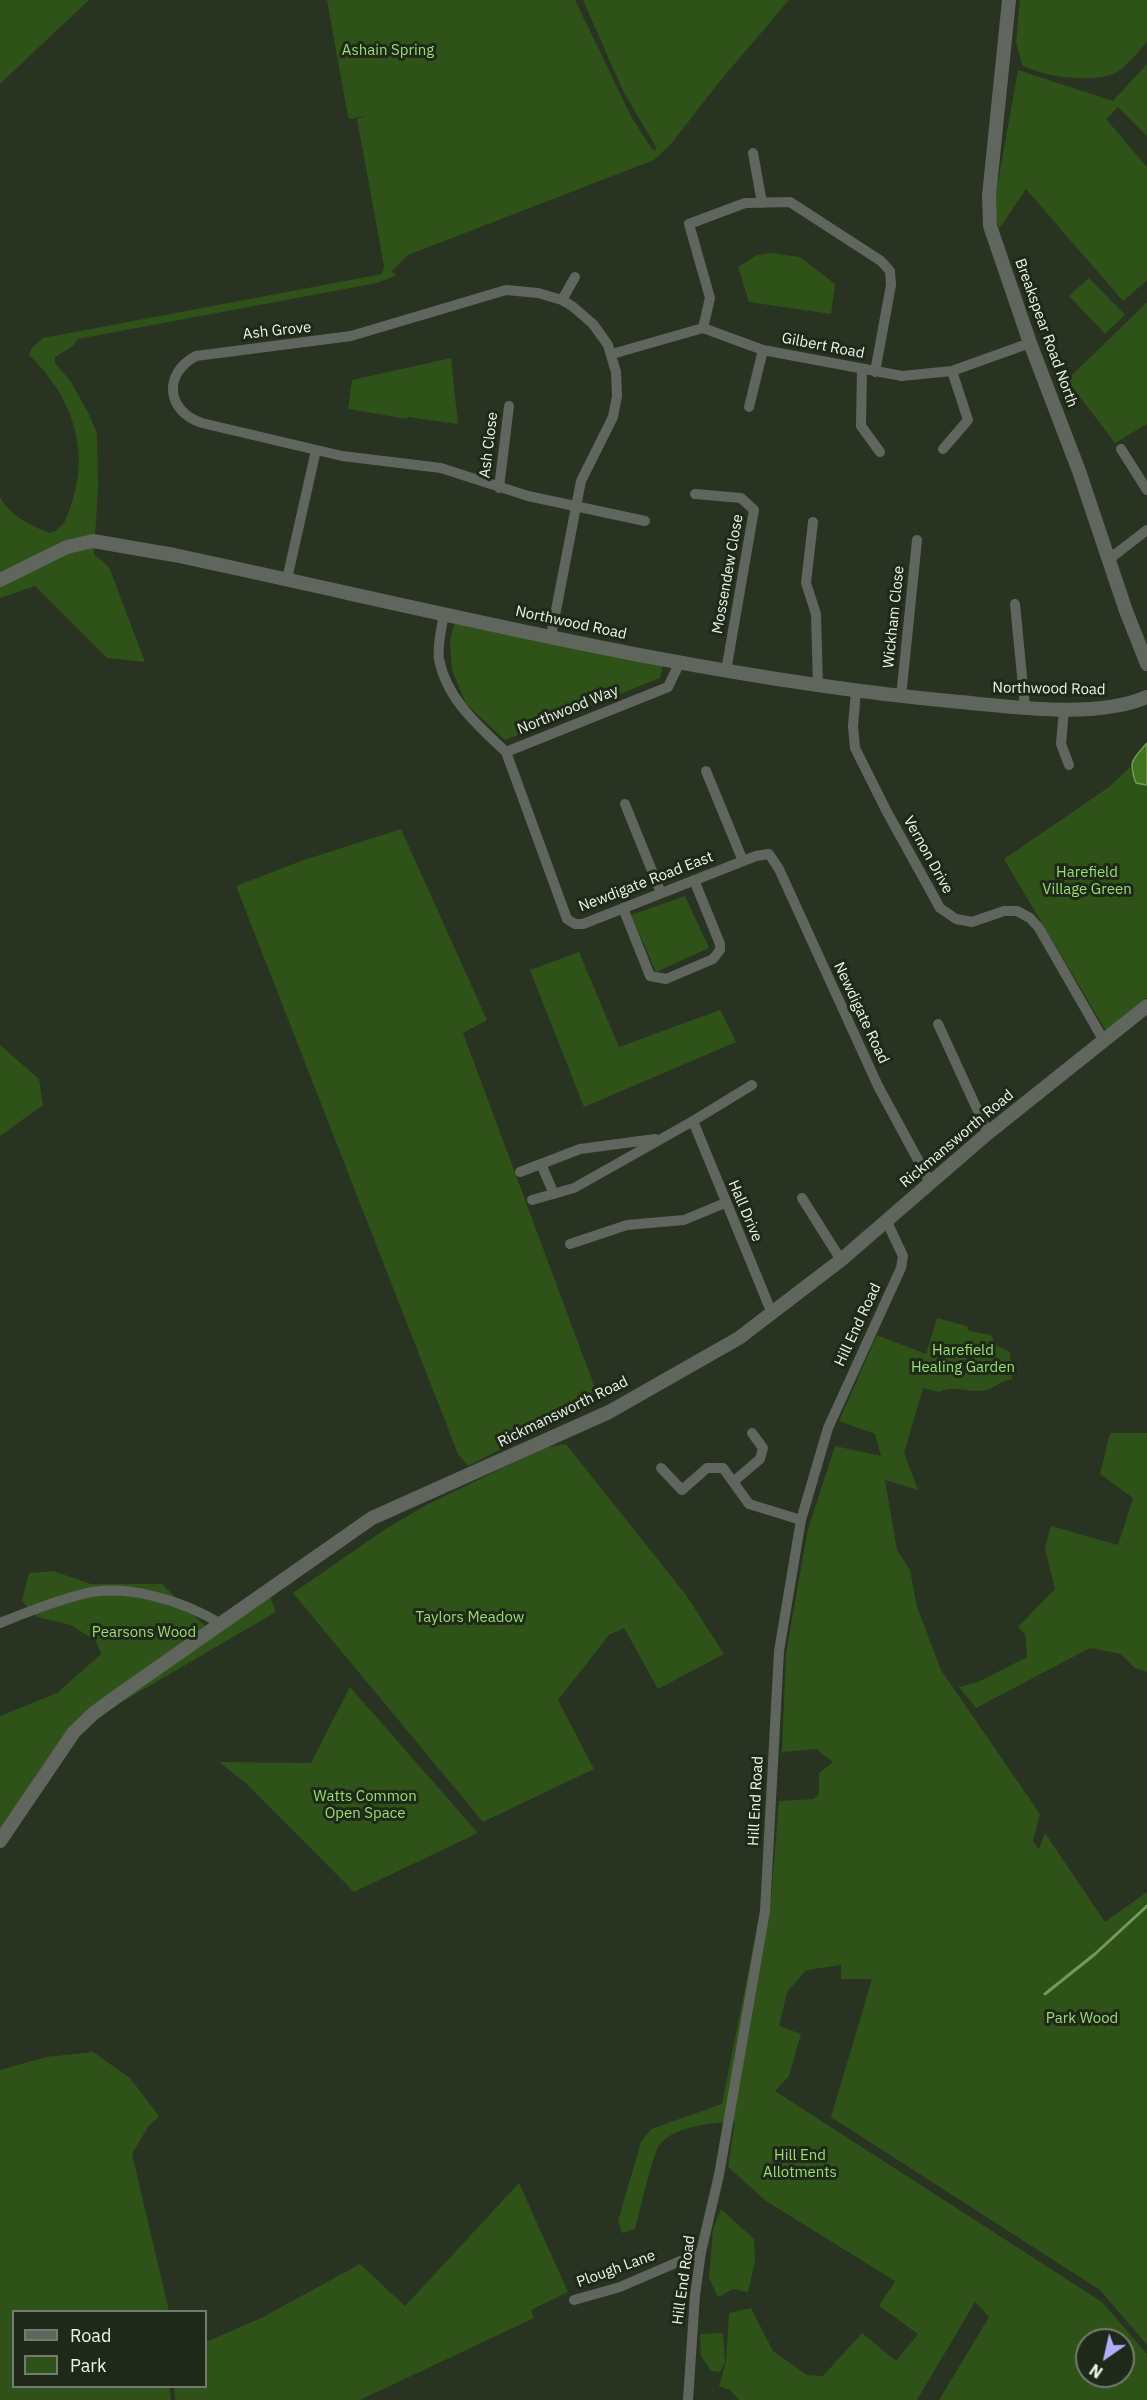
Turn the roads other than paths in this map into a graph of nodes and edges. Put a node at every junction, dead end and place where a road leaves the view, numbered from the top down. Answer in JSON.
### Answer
{"nodes":[{"id":1,"x":1009,"y":0,"type":"edge"},
{"id":2,"x":753,"y":153,"type":"dead end"},
{"id":3,"x":762,"y":203,"type":"junction"},
{"id":4,"x":575,"y":277,"type":"dead end"},
{"id":5,"x":562,"y":300,"type":"junction"},
{"id":6,"x":703,"y":328,"type":"junction"},
{"id":7,"x":1030,"y":343,"type":"junction"},
{"id":8,"x":763,"y":350,"type":"junction"},
{"id":9,"x":612,"y":354,"type":"junction"},
{"id":10,"x":862,"y":370,"type":"junction"},
{"id":11,"x":952,"y":371,"type":"junction"},
{"id":12,"x":875,"y":372,"type":"junction"},
{"id":13,"x":508,"y":406,"type":"dead end"},
{"id":14,"x":749,"y":407,"type":"dead end"},
{"id":15,"x":943,"y":449,"type":"dead end"},
{"id":16,"x":1121,"y":449,"type":"dead end"},
{"id":17,"x":316,"y":450,"type":"junction"},
{"id":18,"x":880,"y":452,"type":"dead end"},
{"id":19,"x":499,"y":488,"type":"junction"},
{"id":20,"x":1147,"y":490,"type":"edge"},
{"id":21,"x":695,"y":494,"type":"dead end"},
{"id":22,"x":575,"y":507,"type":"junction"},
{"id":23,"x":645,"y":521,"type":"dead end"},
{"id":24,"x":813,"y":522,"type":"dead end"},
{"id":25,"x":1147,"y":530,"type":"edge"},
{"id":26,"x":917,"y":540,"type":"dead end"},
{"id":27,"x":1108,"y":560,"type":"junction"},
{"id":28,"x":287,"y":579,"type":"junction"},
{"id":29,"x":0,"y":580,"type":"edge"},
{"id":30,"x":1015,"y":604,"type":"dead end"},
{"id":31,"x":444,"y":613,"type":"junction"},
{"id":32,"x":551,"y":636,"type":"junction"},
{"id":33,"x":680,"y":662,"type":"junction"},
{"id":34,"x":1147,"y":664,"type":"edge"},
{"id":35,"x":726,"y":671,"type":"junction"},
{"id":36,"x":818,"y":686,"type":"junction"},
{"id":37,"x":856,"y":691,"type":"junction"},
{"id":38,"x":901,"y":697,"type":"junction"},
{"id":39,"x":1147,"y":697,"type":"edge"},
{"id":40,"x":1025,"y":707,"type":"junction"},
{"id":41,"x":1064,"y":709,"type":"junction"},
{"id":42,"x":506,"y":752,"type":"junction"},
{"id":43,"x":1070,"y":765,"type":"dead end"},
{"id":44,"x":706,"y":771,"type":"dead end"},
{"id":45,"x":625,"y":804,"type":"dead end"},
{"id":46,"x":769,"y":854,"type":"joint"},
{"id":47,"x":743,"y":861,"type":"junction"},
{"id":48,"x":694,"y":880,"type":"junction"},
{"id":49,"x":661,"y":893,"type":"junction"},
{"id":50,"x":623,"y":908,"type":"junction"},
{"id":51,"x":1147,"y":1006,"type":"edge"},
{"id":52,"x":938,"y":1024,"type":"dead end"},
{"id":53,"x":1104,"y":1041,"type":"junction"},
{"id":54,"x":752,"y":1085,"type":"dead end"},
{"id":55,"x":693,"y":1121,"type":"junction"},
{"id":56,"x":988,"y":1133,"type":"junction"},
{"id":57,"x":662,"y":1138,"type":"junction"},
{"id":58,"x":541,"y":1164,"type":"junction"},
{"id":59,"x":520,"y":1172,"type":"dead end"},
{"id":60,"x":930,"y":1182,"type":"junction"},
{"id":61,"x":554,"y":1194,"type":"junction"},
{"id":62,"x":802,"y":1198,"type":"dead end"},
{"id":63,"x":532,"y":1200,"type":"dead end"},
{"id":64,"x":725,"y":1203,"type":"junction"},
{"id":65,"x":887,"y":1222,"type":"junction"},
{"id":66,"x":570,"y":1244,"type":"dead end"},
{"id":67,"x":841,"y":1260,"type":"junction"},
{"id":68,"x":771,"y":1311,"type":"junction"},
{"id":69,"x":752,"y":1433,"type":"dead end"},
{"id":70,"x":661,"y":1468,"type":"dead end"},
{"id":71,"x":733,"y":1482,"type":"junction"},
{"id":72,"x":801,"y":1520,"type":"junction"},
{"id":73,"x":0,"y":1623,"type":"edge"},
{"id":74,"x":221,"y":1624,"type":"junction"},
{"id":75,"x":0,"y":1841,"type":"edge"},
{"id":76,"x":701,"y":2252,"type":"junction"},
{"id":77,"x":573,"y":2300,"type":"dead end"},
{"id":78,"x":688,"y":2400,"type":"edge"}],
"edges":[{"from":1,"to":7,"type":"street","name":"Breakspear Road North"},
{"from":2,"to":3,"type":"street"},
{"from":3,"to":6,"type":"street"},
{"from":3,"to":12,"type":"street"},
{"from":4,"to":5,"type":"street"},
{"from":5,"to":9,"type":"street","name":"Ash Grove"},
{"from":5,"to":17,"type":"street","name":"Ash Grove"},
{"from":6,"to":8,"type":"street","name":"Gilbert Road"},
{"from":6,"to":9,"type":"street"},
{"from":7,"to":11,"type":"street","name":"Gilbert Road"},
{"from":7,"to":27,"type":"street","name":"Breakspear Road North"},
{"from":8,"to":10,"type":"street","name":"Gilbert Road"},
{"from":8,"to":14,"type":"street"},
{"from":9,"to":22,"type":"street","name":"Ash Grove"},
{"from":10,"to":12,"type":"street","name":"Gilbert Road"},
{"from":10,"to":18,"type":"street"},
{"from":11,"to":12,"type":"street","name":"Gilbert Road"},
{"from":11,"to":15,"type":"street"},
{"from":13,"to":19,"type":"street","name":"Ash Close"},
{"from":16,"to":20,"type":"street"},
{"from":17,"to":19,"type":"street","name":"Ash Grove"},
{"from":17,"to":28,"type":"street"},
{"from":19,"to":22,"type":"street","name":"Ash Grove"},
{"from":21,"to":35,"type":"street","name":"Mossendew Close"},
{"from":22,"to":23,"type":"street"},
{"from":22,"to":32,"type":"street","name":"Ash Grove"},
{"from":24,"to":36,"type":"street"},
{"from":25,"to":27,"type":"street"},
{"from":26,"to":38,"type":"street","name":"Wickham Close"},
{"from":27,"to":34,"type":"street","name":"Breakspear Road North"},
{"from":28,"to":29,"type":"street","name":"Northwood Road"},
{"from":28,"to":31,"type":"street","name":"Northwood Road"},
{"from":30,"to":40,"type":"street"},
{"from":31,"to":32,"type":"street","name":"Northwood Road"},
{"from":31,"to":42,"type":"street","name":"Northwood Way"},
{"from":32,"to":33,"type":"street","name":"Northwood Road"},
{"from":33,"to":35,"type":"street","name":"Northwood Road"},
{"from":33,"to":42,"type":"street","name":"Northwood Way"},
{"from":35,"to":36,"type":"street","name":"Northwood Road"},
{"from":36,"to":37,"type":"street","name":"Northwood Road"},
{"from":37,"to":38,"type":"street","name":"Northwood Road"},
{"from":37,"to":53,"type":"street","name":"Vernon Drive"},
{"from":38,"to":40,"type":"street","name":"Northwood Road"},
{"from":39,"to":41,"type":"street","name":"Northwood Road"},
{"from":40,"to":41,"type":"street","name":"Northwood Road"},
{"from":41,"to":43,"type":"street"},
{"from":42,"to":50,"type":"street","name":"Newdigate Road East"},
{"from":44,"to":47,"type":"street"},
{"from":45,"to":49,"type":"street"},
{"from":46,"to":47,"type":"street","name":"Newdigate Road East"},
{"from":46,"to":60,"type":"street","name":"Newdigate Road"},
{"from":47,"to":48,"type":"street","name":"Newdigate Road East"},
{"from":48,"to":49,"type":"street","name":"Newdigate Road East"},
{"from":48,"to":50,"type":"street"},
{"from":49,"to":50,"type":"street","name":"Newdigate Road East"},
{"from":51,"to":53,"type":"street","name":"Rickmansworth Road"},
{"from":52,"to":56,"type":"street"},
{"from":53,"to":56,"type":"street","name":"Rickmansworth Road"},
{"from":54,"to":55,"type":"street"},
{"from":55,"to":57,"type":"street"},
{"from":55,"to":64,"type":"street","name":"Hall Drive"},
{"from":56,"to":60,"type":"street","name":"Rickmansworth Road"},
{"from":57,"to":58,"type":"street"},
{"from":57,"to":61,"type":"street"},
{"from":58,"to":59,"type":"street"},
{"from":58,"to":61,"type":"street"},
{"from":60,"to":65,"type":"street","name":"Rickmansworth Road"},
{"from":61,"to":63,"type":"street"},
{"from":62,"to":67,"type":"street"},
{"from":64,"to":66,"type":"street"},
{"from":64,"to":68,"type":"street","name":"Hall Drive"},
{"from":65,"to":67,"type":"street","name":"Rickmansworth Road"},
{"from":65,"to":72,"type":"street","name":"Hill End Road"},
{"from":67,"to":68,"type":"street","name":"Rickmansworth Road"},
{"from":68,"to":74,"type":"street","name":"Rickmansworth Road"},
{"from":69,"to":71,"type":"street"},
{"from":70,"to":71,"type":"street"},
{"from":71,"to":72,"type":"street"},
{"from":72,"to":76,"type":"street","name":"Hill End Road"},
{"from":73,"to":74,"type":"street"},
{"from":74,"to":75,"type":"street","name":"Rickmansworth Road"},
{"from":76,"to":77,"type":"street","name":"Plough Lane"},
{"from":76,"to":78,"type":"street","name":"Hill End Road"}]}
